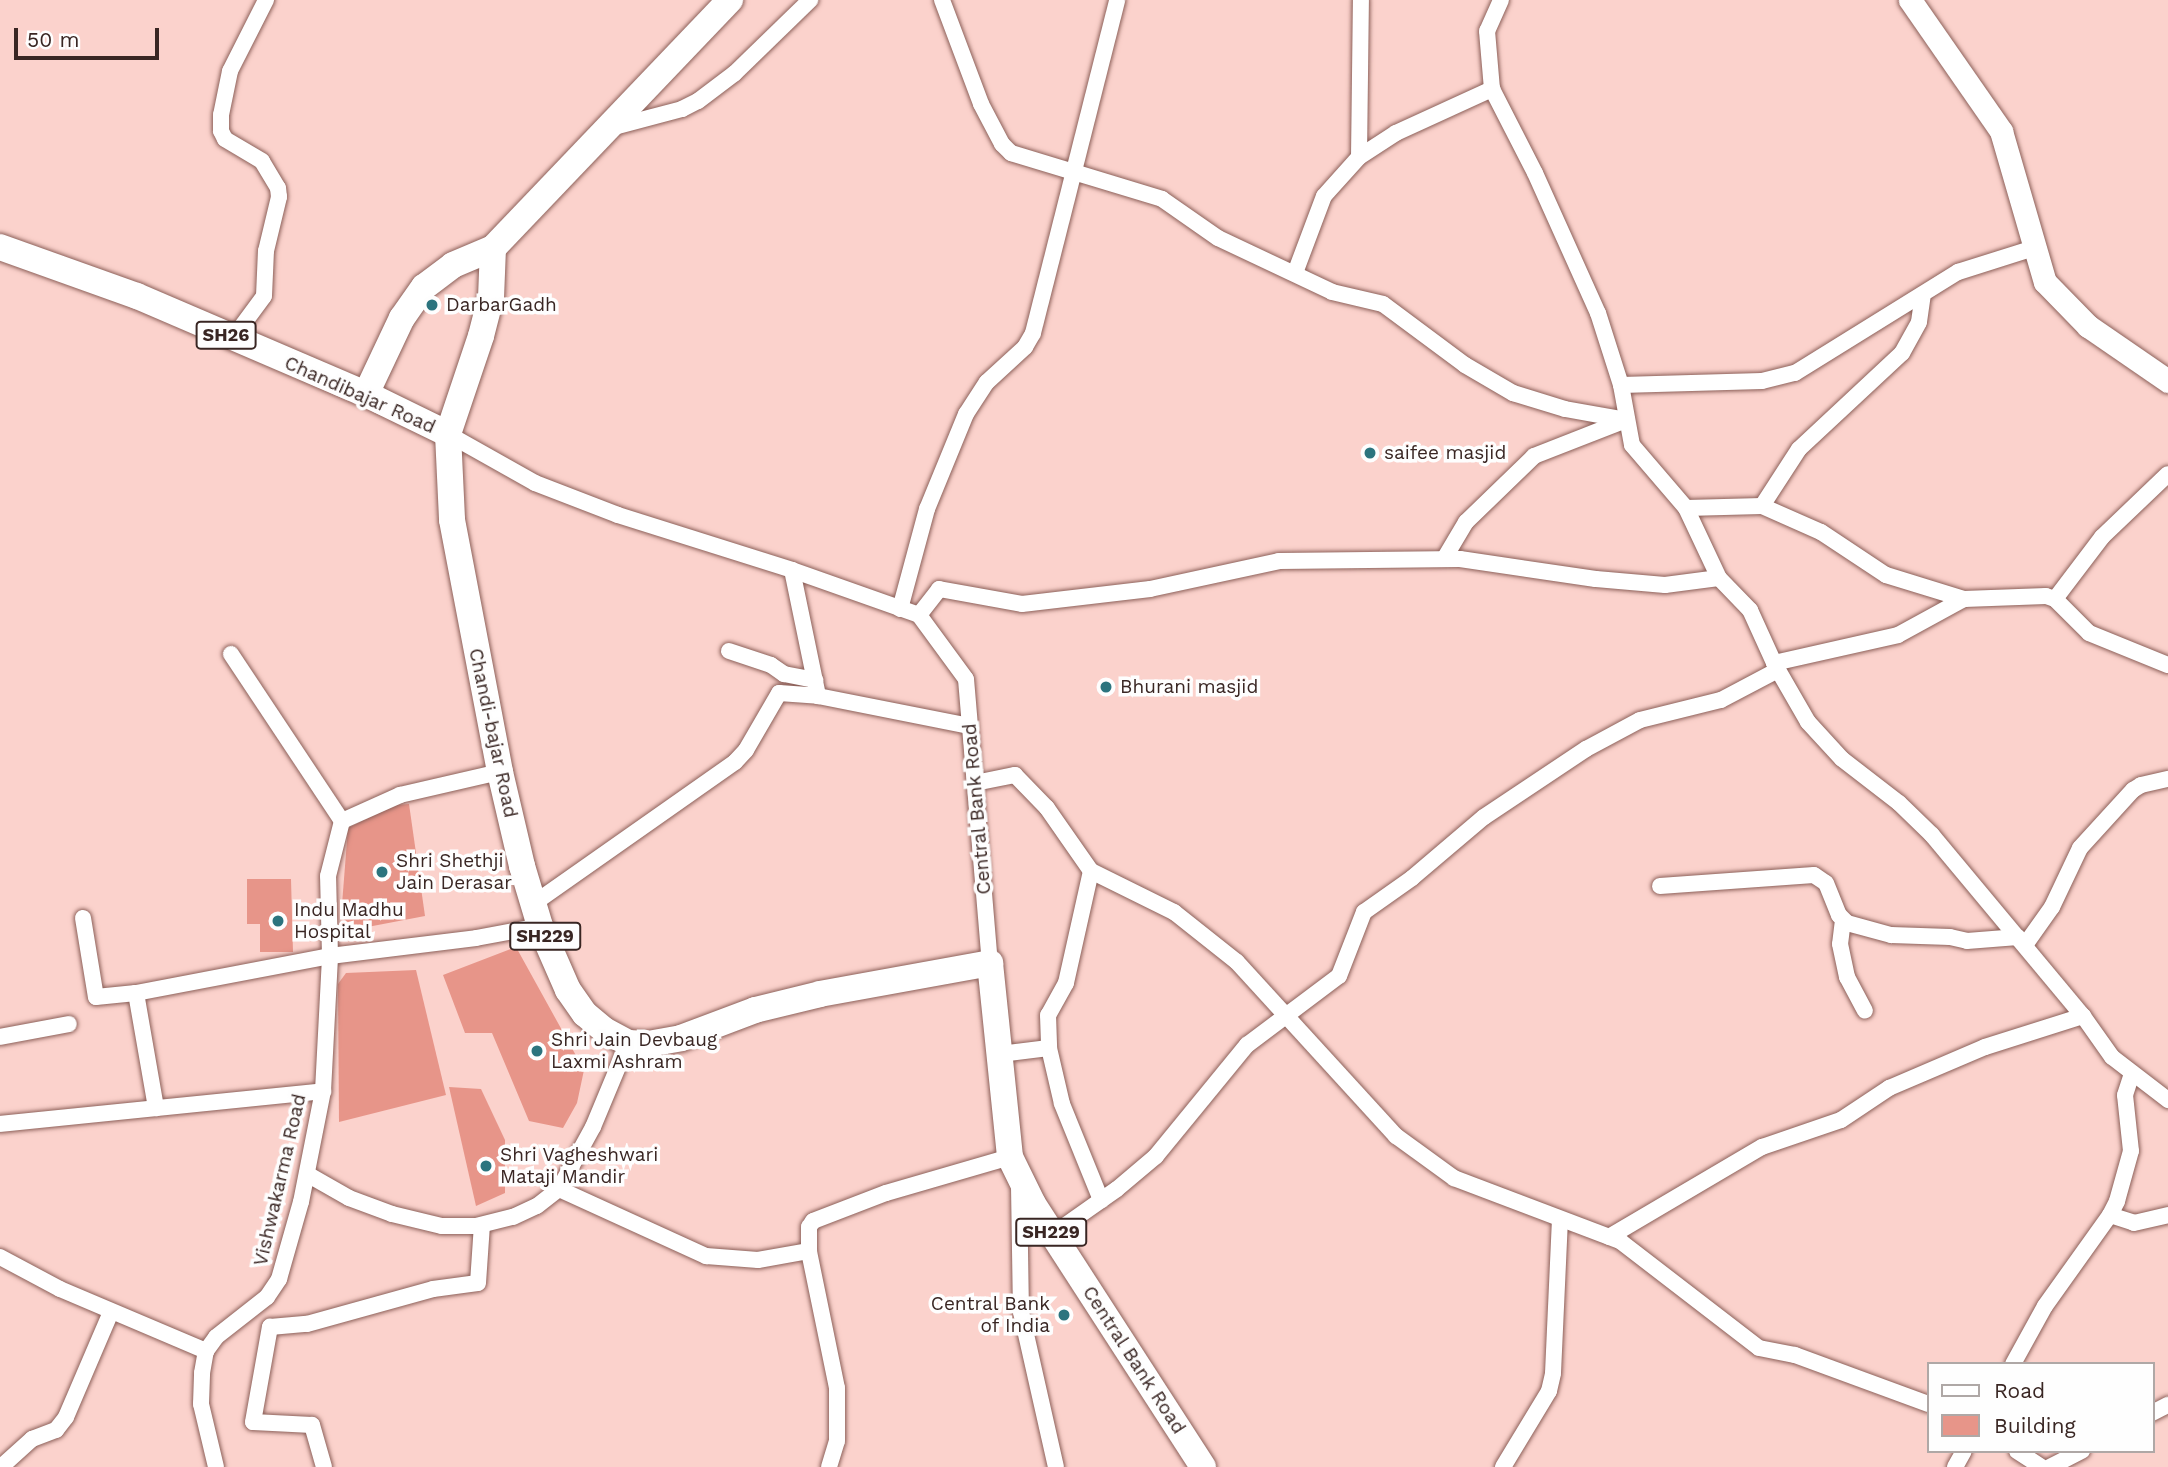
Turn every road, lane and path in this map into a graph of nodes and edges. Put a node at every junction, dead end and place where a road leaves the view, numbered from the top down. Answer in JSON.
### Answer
{"nodes":[{"id":1,"x":266,"y":0,"type":"edge"},
{"id":2,"x":730,"y":0,"type":"edge"},
{"id":3,"x":810,"y":0,"type":"edge"},
{"id":4,"x":942,"y":0,"type":"edge"},
{"id":5,"x":1116,"y":0,"type":"edge"},
{"id":6,"x":1361,"y":0,"type":"edge"},
{"id":7,"x":1501,"y":0,"type":"edge"},
{"id":8,"x":1910,"y":0,"type":"edge"},
{"id":9,"x":1492,"y":89,"type":"junction"},
{"id":10,"x":611,"y":127,"type":"junction"},
{"id":11,"x":1359,"y":157,"type":"junction"},
{"id":12,"x":1076,"y":171,"type":"junction"},
{"id":13,"x":0,"y":247,"type":"edge"},
{"id":14,"x":493,"y":248,"type":"junction"},
{"id":15,"x":2034,"y":248,"type":"junction"},
{"id":16,"x":1295,"y":273,"type":"junction"},
{"id":17,"x":1923,"y":294,"type":"junction"},
{"id":18,"x":233,"y":338,"type":"junction"},
{"id":19,"x":2168,"y":381,"type":"edge"},
{"id":20,"x":1620,"y":385,"type":"junction"},
{"id":21,"x":366,"y":394,"type":"junction"},
{"id":22,"x":1626,"y":420,"type":"junction"},
{"id":23,"x":448,"y":434,"type":"junction"},
{"id":24,"x":2168,"y":474,"type":"edge"},
{"id":25,"x":1762,"y":506,"type":"junction"},
{"id":26,"x":1686,"y":508,"type":"junction"},
{"id":27,"x":1444,"y":559,"type":"junction"},
{"id":28,"x":792,"y":569,"type":"junction"},
{"id":29,"x":1719,"y":578,"type":"junction"},
{"id":30,"x":1964,"y":599,"type":"junction"},
{"id":31,"x":2055,"y":599,"type":"junction"},
{"id":32,"x":900,"y":609,"type":"junction"},
{"id":33,"x":919,"y":615,"type":"junction"},
{"id":34,"x":729,"y":651,"type":"dead end"},
{"id":35,"x":231,"y":653,"type":"dead end"},
{"id":36,"x":2168,"y":665,"type":"edge"},
{"id":37,"x":1776,"y":667,"type":"junction"},
{"id":38,"x":817,"y":688,"type":"junction"},
{"id":39,"x":970,"y":726,"type":"junction"},
{"id":40,"x":500,"y":772,"type":"junction"},
{"id":41,"x":2168,"y":779,"type":"edge"},
{"id":42,"x":975,"y":783,"type":"junction"},
{"id":43,"x":342,"y":821,"type":"junction"},
{"id":44,"x":1091,"y":871,"type":"junction"},
{"id":45,"x":1660,"y":886,"type":"dead end"},
{"id":46,"x":536,"y":915,"type":"junction"},
{"id":47,"x":83,"y":918,"type":"dead end"},
{"id":48,"x":1843,"y":920,"type":"junction"},
{"id":49,"x":2021,"y":941,"type":"junction"},
{"id":50,"x":330,"y":956,"type":"junction"},
{"id":51,"x":990,"y":963,"type":"junction"},
{"id":52,"x":136,"y":993,"type":"junction"},
{"id":53,"x":1864,"y":1011,"type":"dead end"},
{"id":54,"x":1285,"y":1016,"type":"junction"},
{"id":55,"x":2083,"y":1017,"type":"junction"},
{"id":56,"x":69,"y":1024,"type":"dead end"},
{"id":57,"x":0,"y":1037,"type":"edge"},
{"id":58,"x":628,"y":1043,"type":"junction"},
{"id":59,"x":1049,"y":1048,"type":"junction"},
{"id":60,"x":1000,"y":1054,"type":"junction"},
{"id":61,"x":2132,"y":1073,"type":"junction"},
{"id":62,"x":323,"y":1091,"type":"junction"},
{"id":63,"x":2168,"y":1100,"type":"edge"},
{"id":64,"x":156,"y":1108,"type":"junction"},
{"id":65,"x":0,"y":1124,"type":"edge"},
{"id":66,"x":1015,"y":1168,"type":"junction"},
{"id":67,"x":307,"y":1174,"type":"junction"},
{"id":68,"x":559,"y":1189,"type":"junction"},
{"id":69,"x":1101,"y":1200,"type":"junction"},
{"id":70,"x":2110,"y":1215,"type":"junction"},
{"id":71,"x":2168,"y":1215,"type":"edge"},
{"id":72,"x":1560,"y":1220,"type":"junction"},
{"id":73,"x":482,"y":1225,"type":"junction"},
{"id":74,"x":1053,"y":1234,"type":"junction"},
{"id":75,"x":1609,"y":1237,"type":"junction"},
{"id":76,"x":809,"y":1251,"type":"junction"},
{"id":77,"x":0,"y":1257,"type":"edge"},
{"id":78,"x":111,"y":1312,"type":"junction"},
{"id":79,"x":206,"y":1351,"type":"junction"},
{"id":80,"x":2013,"y":1362,"type":"edge"},
{"id":81,"x":1926,"y":1403,"type":"edge"},
{"id":82,"x":2020,"y":1453,"type":"edge"},
{"id":83,"x":2078,"y":1453,"type":"edge"},
{"id":84,"x":1,"y":1467,"type":"edge"},
{"id":85,"x":216,"y":1467,"type":"edge"},
{"id":86,"x":324,"y":1467,"type":"edge"},
{"id":87,"x":829,"y":1467,"type":"edge"},
{"id":88,"x":1056,"y":1467,"type":"edge"},
{"id":89,"x":1203,"y":1467,"type":"edge"},
{"id":90,"x":1503,"y":1467,"type":"edge"},
{"id":91,"x":2042,"y":1467,"type":"edge"},
{"id":92,"x":2050,"y":1467,"type":"edge"}],
"edges":[{"from":1,"to":18,"type":"street"},
{"from":2,"to":10,"type":"main road"},
{"from":3,"to":10,"type":"street"},
{"from":4,"to":12,"type":"street"},
{"from":5,"to":12,"type":"street"},
{"from":6,"to":11,"type":"street"},
{"from":7,"to":9,"type":"street"},
{"from":8,"to":15,"type":"street"},
{"from":9,"to":11,"type":"street"},
{"from":9,"to":20,"type":"street"},
{"from":10,"to":14,"type":"main road"},
{"from":11,"to":16,"type":"street"},
{"from":12,"to":16,"type":"street"},
{"from":12,"to":32,"type":"street"},
{"from":13,"to":18,"type":"main road","name":"Chandibajar Road","number":"SH26"},
{"from":14,"to":21,"type":"main road"},
{"from":14,"to":23,"type":"main road"},
{"from":15,"to":17,"type":"street"},
{"from":15,"to":19,"type":"street"},
{"from":16,"to":22,"type":"street"},
{"from":17,"to":20,"type":"street"},
{"from":17,"to":25,"type":"street"},
{"from":18,"to":21,"type":"main road","name":"Chandibajar Road","number":"SH26"},
{"from":20,"to":22,"type":"street"},
{"from":21,"to":23,"type":"main road","name":"Chandibajar Road","number":"SH26"},
{"from":22,"to":26,"type":"street"},
{"from":22,"to":27,"type":"street"},
{"from":23,"to":28,"type":"street"},
{"from":23,"to":40,"type":"main road","name":"Chandi-bajar Road","number":"SH229"},
{"from":24,"to":31,"type":"street"},
{"from":25,"to":26,"type":"street"},
{"from":25,"to":30,"type":"street"},
{"from":26,"to":29,"type":"street"},
{"from":27,"to":29,"type":"street"},
{"from":27,"to":33,"type":"street"},
{"from":28,"to":32,"type":"street"},
{"from":28,"to":38,"type":"street"},
{"from":29,"to":37,"type":"street"},
{"from":30,"to":31,"type":"street"},
{"from":30,"to":37,"type":"street"},
{"from":31,"to":36,"type":"street"},
{"from":32,"to":33,"type":"street"},
{"from":33,"to":39,"type":"street","name":"Central Bank Road"},
{"from":34,"to":38,"type":"street"},
{"from":35,"to":43,"type":"street"},
{"from":37,"to":49,"type":"street"},
{"from":37,"to":54,"type":"street"},
{"from":38,"to":39,"type":"street"},
{"from":38,"to":46,"type":"street"},
{"from":39,"to":42,"type":"street","name":"Central Bank Road"},
{"from":40,"to":43,"type":"street"},
{"from":40,"to":46,"type":"main road","name":"Chandi-bajar Road","number":"SH229"},
{"from":41,"to":49,"type":"street"},
{"from":42,"to":44,"type":"street"},
{"from":42,"to":51,"type":"street","name":"Central Bank Road"},
{"from":43,"to":50,"type":"street","name":"Vishwakarma Road"},
{"from":44,"to":54,"type":"street"},
{"from":44,"to":59,"type":"street"},
{"from":45,"to":48,"type":"street"},
{"from":46,"to":50,"type":"street"},
{"from":46,"to":58,"type":"main road","name":"Chandi-bajar Road","number":"SH229"},
{"from":47,"to":52,"type":"street"},
{"from":48,"to":49,"type":"street"},
{"from":48,"to":53,"type":"street"},
{"from":49,"to":55,"type":"street"},
{"from":50,"to":52,"type":"street"},
{"from":50,"to":62,"type":"street","name":"Vishwakarma Road"},
{"from":51,"to":58,"type":"main road"},
{"from":51,"to":60,"type":"main road","name":"Central Bank Road","number":"SH229"},
{"from":52,"to":64,"type":"street"},
{"from":54,"to":69,"type":"street"},
{"from":54,"to":72,"type":"street"},
{"from":55,"to":61,"type":"street"},
{"from":55,"to":75,"type":"street"},
{"from":56,"to":57,"type":"street"},
{"from":58,"to":68,"type":"street"},
{"from":59,"to":60,"type":"street"},
{"from":59,"to":69,"type":"street"},
{"from":60,"to":66,"type":"main road","name":"Central Bank Road","number":"SH229"},
{"from":61,"to":63,"type":"street"},
{"from":61,"to":70,"type":"street"},
{"from":62,"to":64,"type":"street"},
{"from":62,"to":67,"type":"street","name":"Vishwakarma Road"},
{"from":64,"to":65,"type":"street"},
{"from":66,"to":74,"type":"main road","name":"Central Bank Road","number":"SH229"},
{"from":66,"to":76,"type":"street"},
{"from":66,"to":88,"type":"street"},
{"from":67,"to":73,"type":"street"},
{"from":67,"to":79,"type":"street","name":"Vishwakarma Road"},
{"from":68,"to":73,"type":"street"},
{"from":68,"to":76,"type":"street"},
{"from":69,"to":74,"type":"street"},
{"from":70,"to":71,"type":"street"},
{"from":70,"to":80,"type":"street"},
{"from":72,"to":75,"type":"street"},
{"from":72,"to":90,"type":"street"},
{"from":73,"to":86,"type":"street"},
{"from":74,"to":89,"type":"main road","name":"Central Bank Road","number":"SH229"},
{"from":75,"to":81,"type":"street"},
{"from":76,"to":87,"type":"street"},
{"from":77,"to":78,"type":"street"},
{"from":78,"to":79,"type":"street"},
{"from":78,"to":84,"type":"street"},
{"from":79,"to":85,"type":"street"},
{"from":82,"to":91,"type":"street"},
{"from":83,"to":92,"type":"street"}]}
